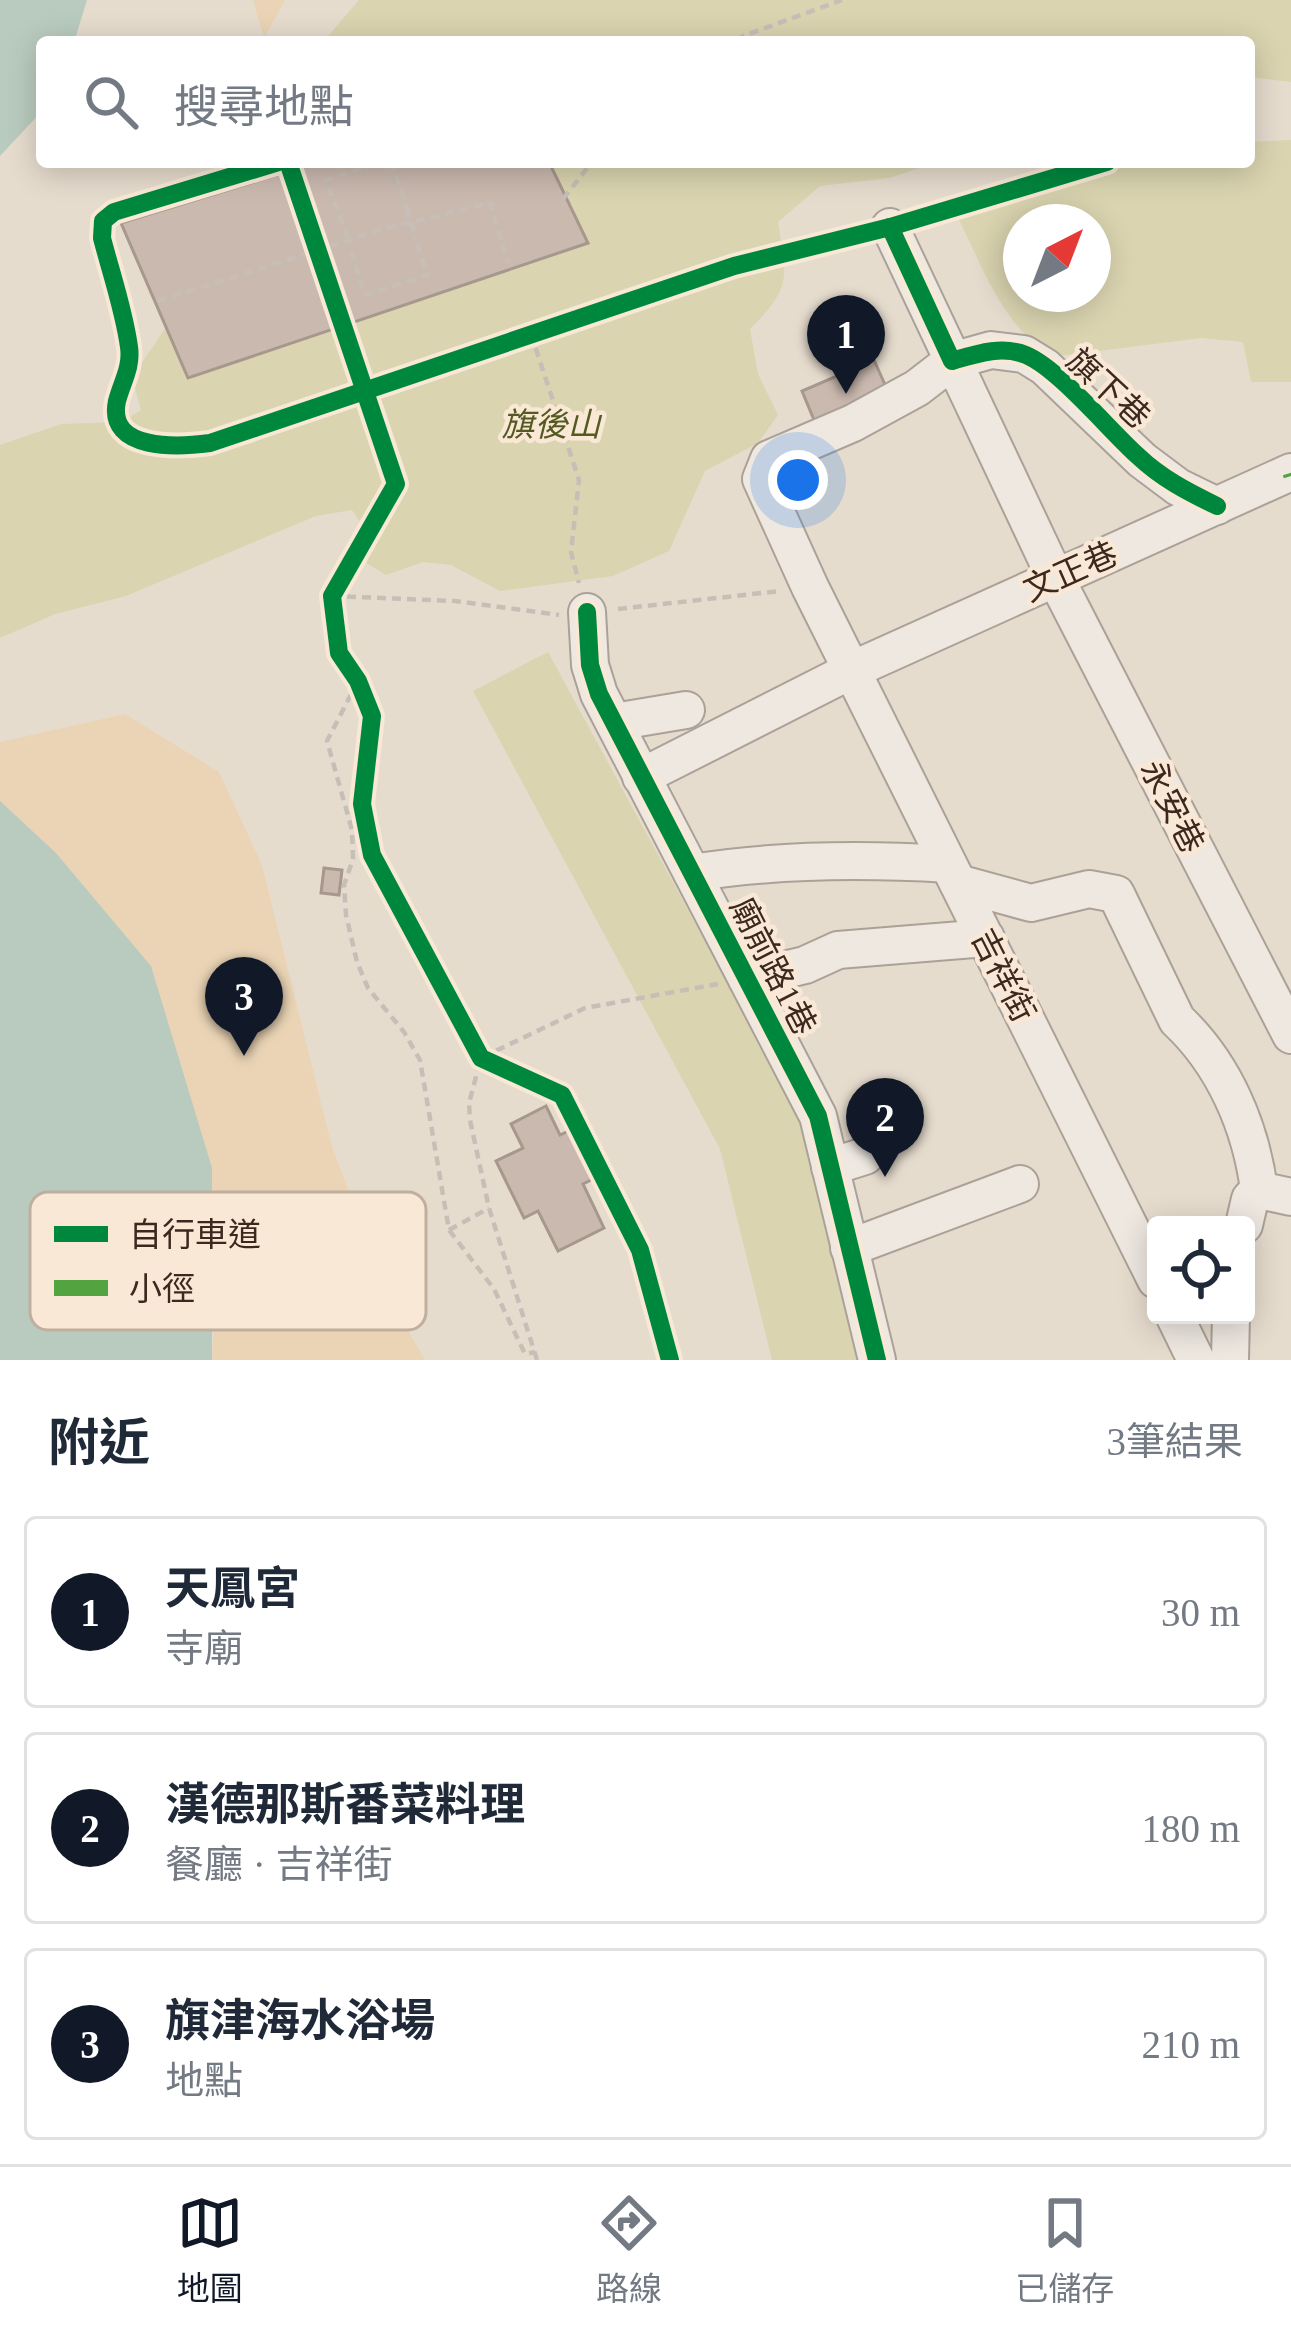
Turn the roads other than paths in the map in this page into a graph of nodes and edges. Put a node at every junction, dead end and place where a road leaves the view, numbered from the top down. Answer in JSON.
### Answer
{"nodes":[{"id":1,"x":890,"y":227,"type":"road end"},
{"id":2,"x":952,"y":361,"type":"junction"},
{"id":3,"x":1290,"y":474,"type":"edge"},
{"id":4,"x":1217,"y":506,"type":"junction"},
{"id":5,"x":1055,"y":577,"type":"junction"},
{"id":6,"x":587,"y":612,"type":"road end"},
{"id":7,"x":851,"y":670,"type":"junction"},
{"id":8,"x":686,"y":710,"type":"dead end"},
{"id":9,"x":614,"y":722,"type":"junction"},
{"id":10,"x":641,"y":777,"type":"junction"},
{"id":11,"x":692,"y":873,"type":"junction"},
{"id":12,"x":953,"y":873,"type":"junction"},
{"id":13,"x":986,"y":938,"type":"junction"},
{"id":14,"x":747,"y":979,"type":"junction"},
{"id":15,"x":1290,"y":1030,"type":"edge"},
{"id":16,"x":874,"y":1144,"type":"dead end"},
{"id":17,"x":830,"y":1167,"type":"junction"},
{"id":18,"x":1020,"y":1184,"type":"dead end"},
{"id":19,"x":1275,"y":1194,"type":"edge"},
{"id":20,"x":1246,"y":1216,"type":"edge"},
{"id":21,"x":850,"y":1248,"type":"junction"},
{"id":22,"x":1147,"y":1262,"type":"edge"},
{"id":23,"x":1178,"y":1324,"type":"edge"},
{"id":24,"x":1231,"y":1324,"type":"edge"},
{"id":25,"x":877,"y":1360,"type":"edge"},
{"id":26,"x":1196,"y":1360,"type":"edge"},
{"id":27,"x":1230,"y":1360,"type":"edge"}],
"edges":[{"from":1,"to":2,"type":"street"},
{"from":2,"to":4,"type":"street","name":"旗下巷"},
{"from":2,"to":5,"type":"street"},
{"from":2,"to":7,"type":"street","name":"吉祥街"},
{"from":3,"to":4,"type":"street","name":"文正巷"},
{"from":4,"to":5,"type":"street","name":"文正巷"},
{"from":5,"to":7,"type":"street","name":"文正巷"},
{"from":5,"to":15,"type":"street","name":"永安巷"},
{"from":6,"to":9,"type":"street","name":"廟前路1巷"},
{"from":7,"to":10,"type":"street","name":"文正巷"},
{"from":7,"to":12,"type":"street","name":"吉祥街"},
{"from":8,"to":9,"type":"street"},
{"from":9,"to":10,"type":"street","name":"廟前路1巷"},
{"from":10,"to":11,"type":"street","name":"廟前路1巷"},
{"from":11,"to":12,"type":"street"},
{"from":11,"to":14,"type":"street","name":"廟前路1巷"},
{"from":12,"to":13,"type":"street","name":"吉祥街"},
{"from":12,"to":19,"type":"street"},
{"from":13,"to":14,"type":"street"},
{"from":13,"to":22,"type":"street","name":"吉祥街"},
{"from":14,"to":17,"type":"street","name":"廟前路1巷"},
{"from":16,"to":17,"type":"street"},
{"from":17,"to":21,"type":"street","name":"廟前路1巷"},
{"from":18,"to":21,"type":"street"},
{"from":19,"to":20,"type":"street"},
{"from":21,"to":25,"type":"street","name":"廟前路1巷"},
{"from":23,"to":26,"type":"street"},
{"from":24,"to":27,"type":"street"}]}
